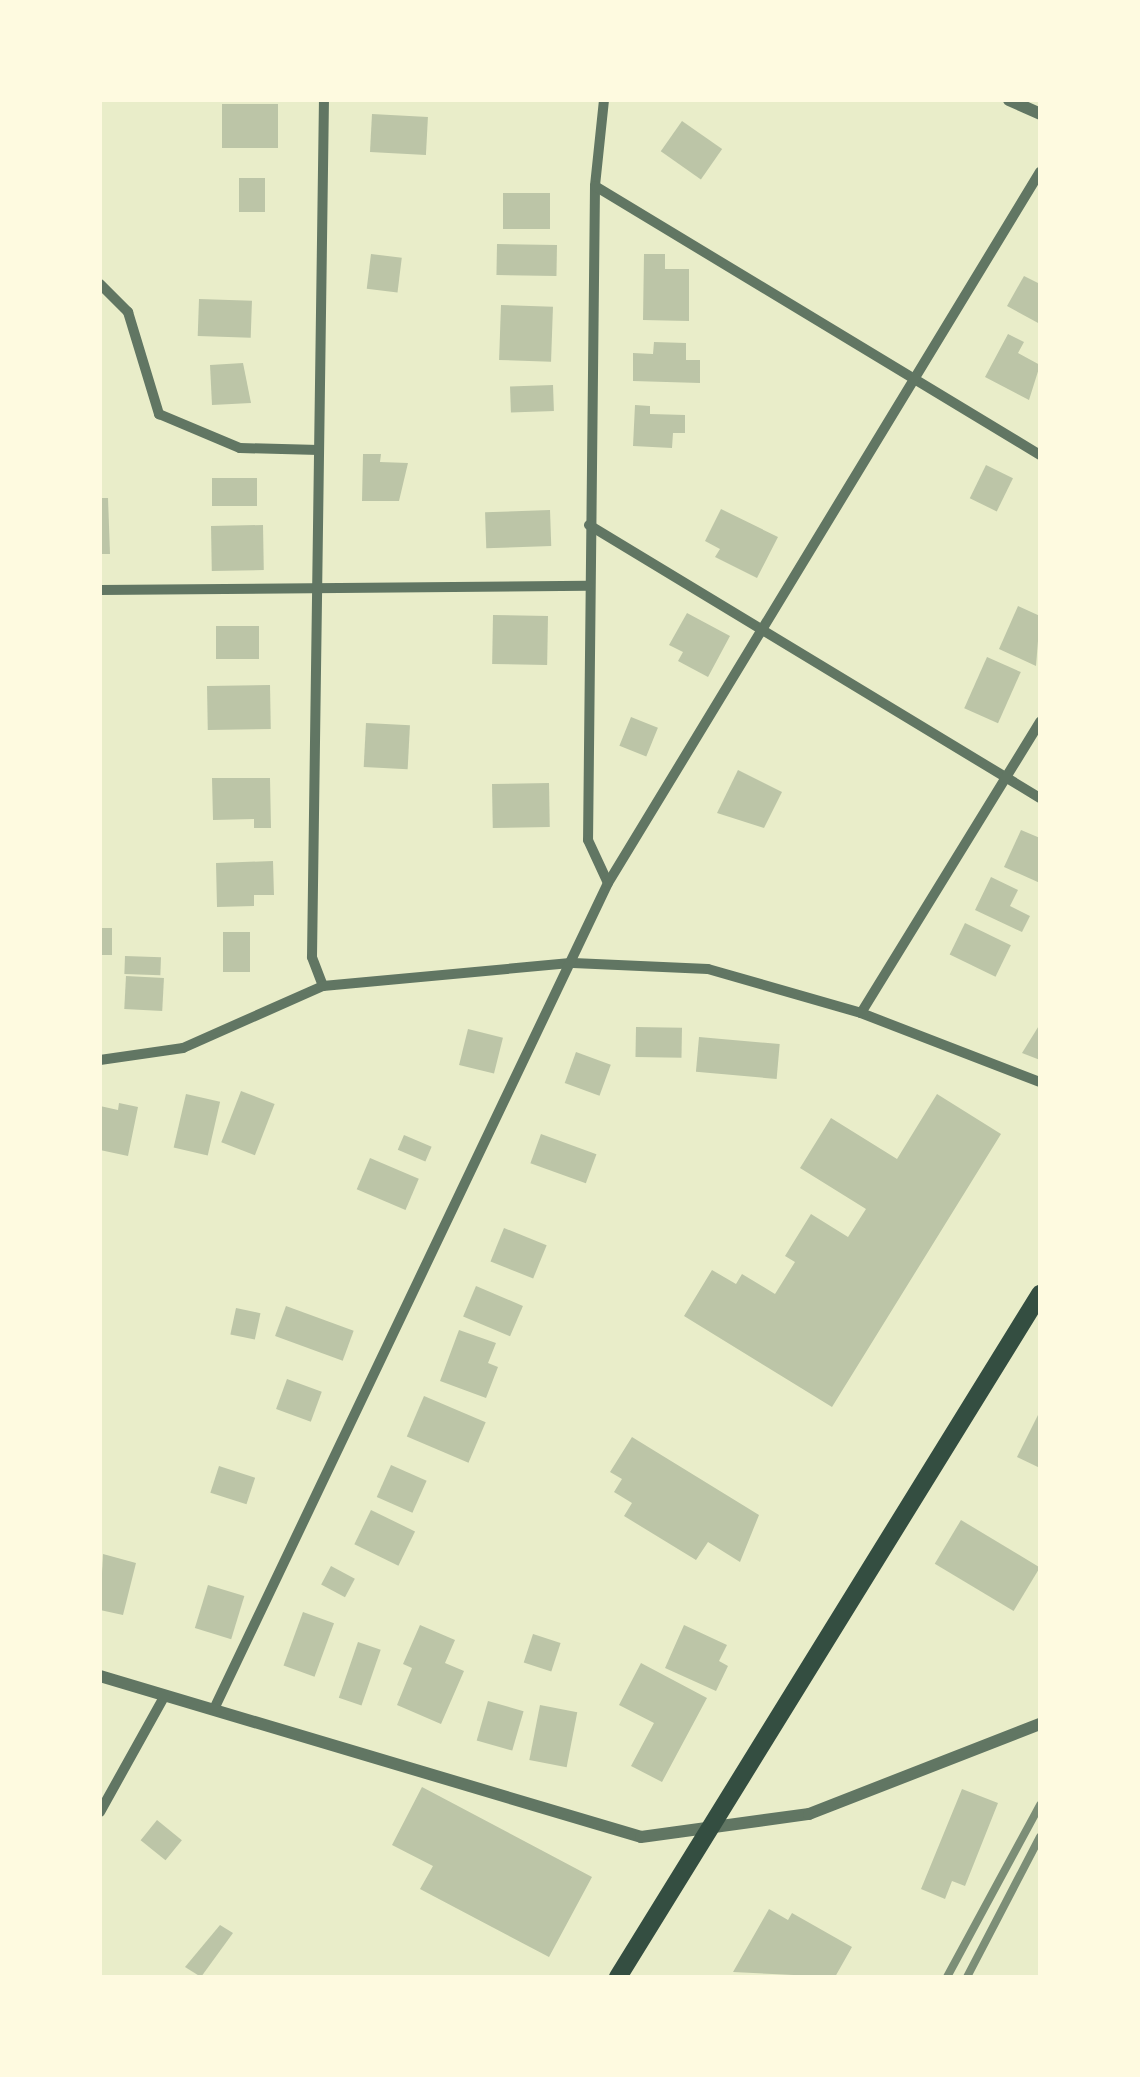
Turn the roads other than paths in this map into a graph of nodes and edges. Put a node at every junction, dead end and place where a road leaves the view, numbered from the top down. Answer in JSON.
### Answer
{"nodes":[{"id":1,"x":324,"y":100,"type":"edge"},
{"id":2,"x":604,"y":100,"type":"edge"},
{"id":3,"x":1009,"y":100,"type":"edge"},
{"id":4,"x":1040,"y":114,"type":"edge"},
{"id":5,"x":1040,"y":172,"type":"edge"},
{"id":6,"x":595,"y":186,"type":"junction"},
{"id":7,"x":100,"y":284,"type":"edge"},
{"id":8,"x":916,"y":380,"type":"junction"},
{"id":9,"x":319,"y":450,"type":"junction"},
{"id":10,"x":1040,"y":455,"type":"edge"},
{"id":11,"x":589,"y":524,"type":"junction"},
{"id":12,"x":588,"y":586,"type":"junction"},
{"id":13,"x":100,"y":590,"type":"edge"},
{"id":14,"x":319,"y":590,"type":"junction"},
{"id":15,"x":764,"y":629,"type":"junction"},
{"id":16,"x":1040,"y":722,"type":"edge"},
{"id":17,"x":1006,"y":778,"type":"junction"},
{"id":18,"x":1040,"y":798,"type":"edge"},
{"id":19,"x":608,"y":883,"type":"junction"},
{"id":20,"x":573,"y":963,"type":"junction"},
{"id":21,"x":323,"y":986,"type":"junction"},
{"id":22,"x":862,"y":1013,"type":"junction"},
{"id":23,"x":100,"y":1060,"type":"edge"},
{"id":24,"x":1040,"y":1082,"type":"edge"},
{"id":25,"x":1040,"y":1294,"type":"edge"},
{"id":26,"x":100,"y":1676,"type":"edge"},
{"id":27,"x":165,"y":1695,"type":"junction"},
{"id":28,"x":214,"y":1709,"type":"junction"},
{"id":29,"x":1040,"y":1724,"type":"edge"},
{"id":30,"x":100,"y":1812,"type":"edge"},
{"id":31,"x":707,"y":1833,"type":"junction"},
{"id":32,"x":618,"y":1977,"type":"edge"}],
"edges":[{"from":1,"to":9,"type":"street"},
{"from":2,"to":6,"type":"street"},
{"from":3,"to":4,"type":"street"},
{"from":5,"to":8,"type":"street"},
{"from":6,"to":8,"type":"street"},
{"from":6,"to":11,"type":"street"},
{"from":7,"to":9,"type":"street"},
{"from":8,"to":10,"type":"street"},
{"from":8,"to":15,"type":"street"},
{"from":9,"to":14,"type":"street"},
{"from":11,"to":12,"type":"street"},
{"from":11,"to":15,"type":"street"},
{"from":12,"to":14,"type":"street"},
{"from":12,"to":19,"type":"street"},
{"from":13,"to":14,"type":"street"},
{"from":14,"to":21,"type":"street"},
{"from":15,"to":17,"type":"street"},
{"from":15,"to":19,"type":"street"},
{"from":16,"to":17,"type":"street"},
{"from":17,"to":18,"type":"street"},
{"from":17,"to":22,"type":"street"},
{"from":19,"to":20,"type":"street"},
{"from":20,"to":21,"type":"street"},
{"from":20,"to":22,"type":"street"},
{"from":20,"to":28,"type":"street"},
{"from":21,"to":23,"type":"street"},
{"from":22,"to":24,"type":"street"},
{"from":25,"to":31,"type":"main road"},
{"from":26,"to":27,"type":"street"},
{"from":27,"to":28,"type":"street"},
{"from":27,"to":30,"type":"street"},
{"from":28,"to":31,"type":"street"},
{"from":29,"to":31,"type":"street"},
{"from":31,"to":32,"type":"main road"}]}
